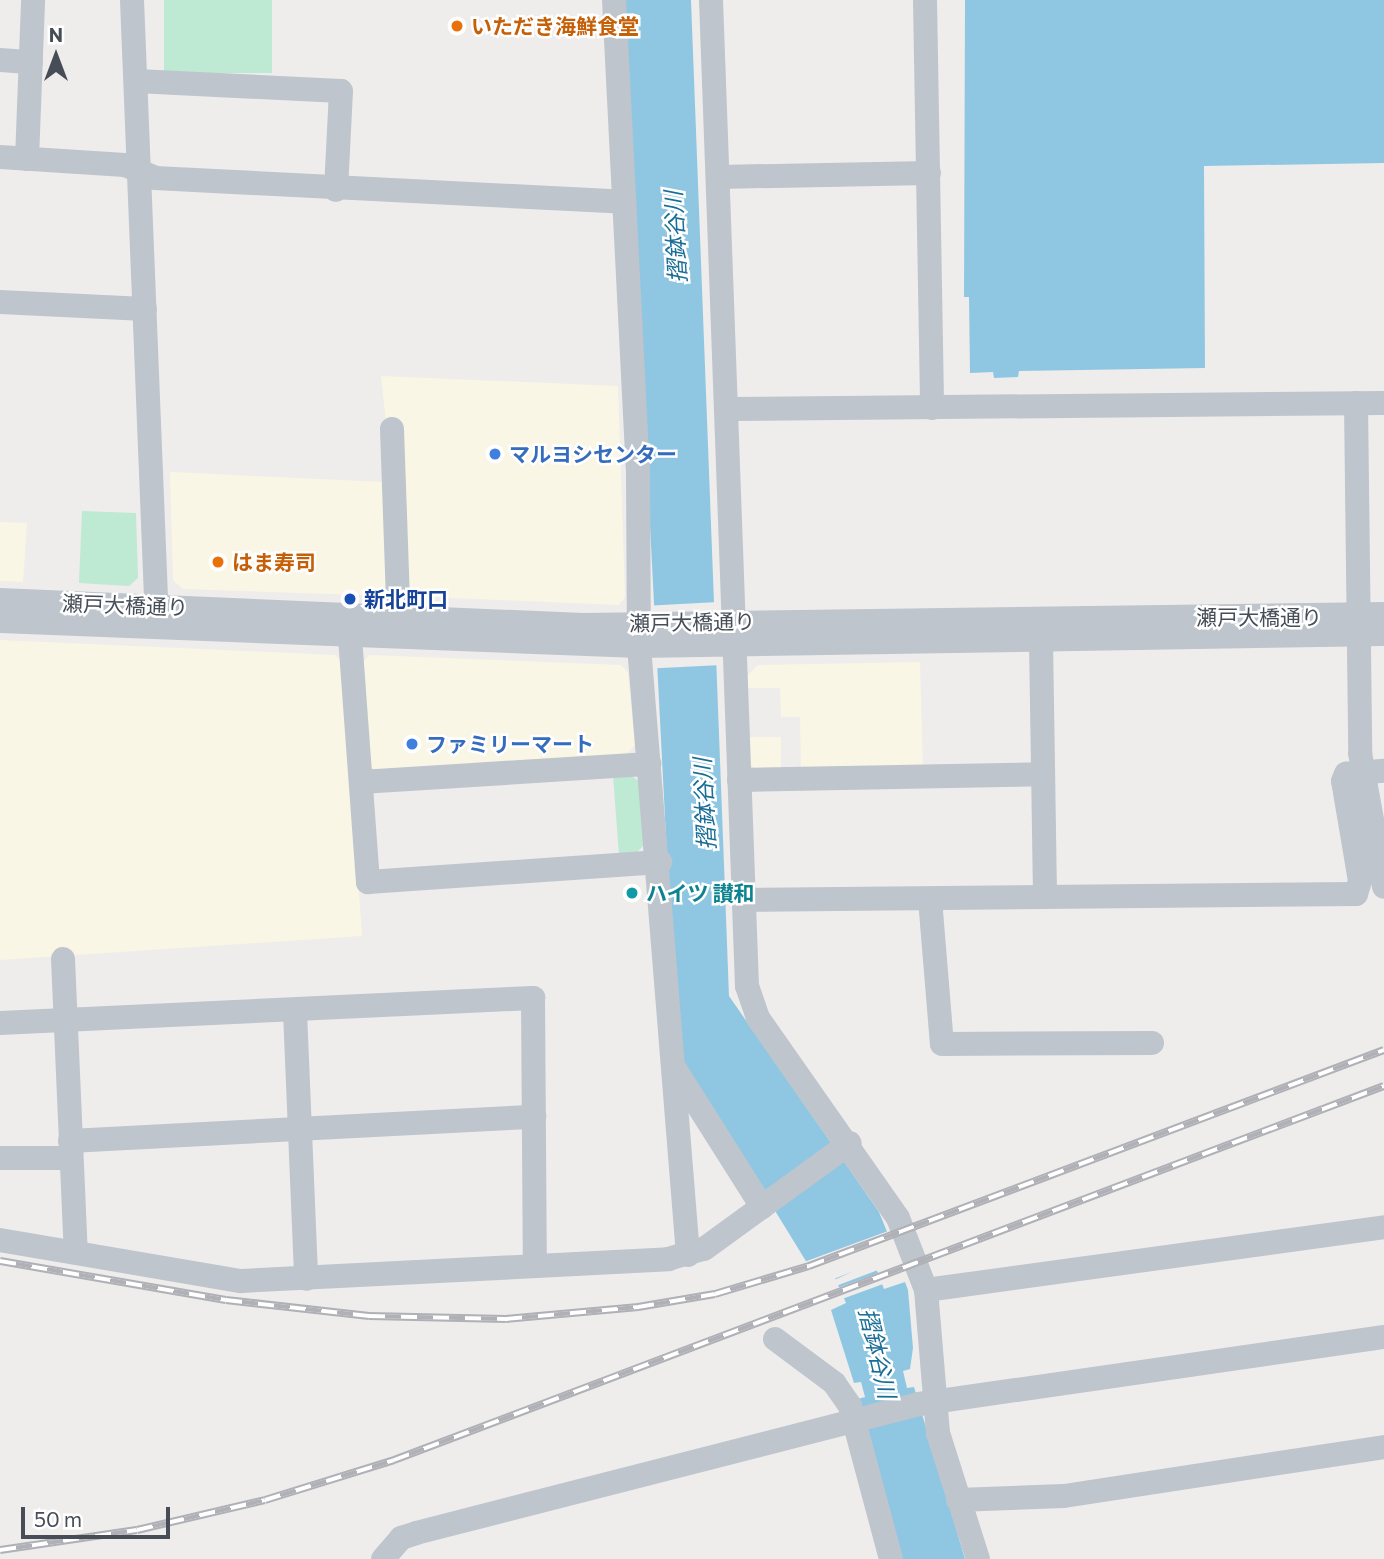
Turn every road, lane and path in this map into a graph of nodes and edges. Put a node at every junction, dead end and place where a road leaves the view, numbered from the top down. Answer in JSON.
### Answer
{"nodes":[{"id":1,"x":33,"y":0,"type":"edge"},
{"id":2,"x":132,"y":0,"type":"edge"},
{"id":3,"x":614,"y":0,"type":"edge"},
{"id":4,"x":711,"y":0,"type":"edge"},
{"id":5,"x":925,"y":0,"type":"edge"},
{"id":6,"x":0,"y":60,"type":"edge"},
{"id":7,"x":31,"y":62,"type":"junction"},
{"id":8,"x":136,"y":81,"type":"junction"},
{"id":9,"x":0,"y":157,"type":"edge"},
{"id":10,"x":27,"y":159,"type":"junction"},
{"id":11,"x":139,"y":172,"type":"junction"},
{"id":12,"x":929,"y":173,"type":"junction"},
{"id":13,"x":718,"y":177,"type":"junction"},
{"id":14,"x":335,"y":190,"type":"junction"},
{"id":15,"x":624,"y":202,"type":"junction"},
{"id":16,"x":0,"y":302,"type":"edge"},
{"id":17,"x":145,"y":309,"type":"junction"},
{"id":18,"x":1356,"y":403,"type":"junction"},
{"id":19,"x":1384,"y":403,"type":"edge"},
{"id":20,"x":932,"y":408,"type":"junction"},
{"id":21,"x":728,"y":410,"type":"junction"},
{"id":22,"x":392,"y":429,"type":"dead end"},
{"id":23,"x":0,"y":600,"type":"edge"},
{"id":24,"x":1384,"y":614,"type":"edge"},
{"id":25,"x":157,"y":617,"type":"junction"},
{"id":26,"x":0,"y":621,"type":"edge"},
{"id":27,"x":1359,"y":625,"type":"junction"},
{"id":28,"x":399,"y":627,"type":"junction"},
{"id":29,"x":729,"y":633,"type":"junction"},
{"id":30,"x":644,"y":634,"type":"junction"},
{"id":31,"x":1384,"y":634,"type":"edge"},
{"id":32,"x":350,"y":637,"type":"junction"},
{"id":33,"x":1041,"y":640,"type":"junction"},
{"id":34,"x":649,"y":764,"type":"junction"},
{"id":35,"x":1373,"y":771,"type":"edge"},
{"id":36,"x":1043,"y":774,"type":"junction"},
{"id":37,"x":739,"y":780,"type":"junction"},
{"id":38,"x":361,"y":782,"type":"junction"},
{"id":39,"x":660,"y":862,"type":"junction"},
{"id":40,"x":1384,"y":887,"type":"edge"},
{"id":41,"x":1045,"y":897,"type":"junction"},
{"id":42,"x":930,"y":899,"type":"junction"},
{"id":43,"x":744,"y":900,"type":"junction"},
{"id":44,"x":63,"y":959,"type":"dead end"},
{"id":45,"x":295,"y":1012,"type":"junction"},
{"id":46,"x":64,"y":1020,"type":"junction"},
{"id":47,"x":0,"y":1023,"type":"edge"},
{"id":48,"x":1152,"y":1043,"type":"dead end"},
{"id":49,"x":671,"y":1062,"type":"junction"},
{"id":50,"x":534,"y":1117,"type":"junction"},
{"id":51,"x":300,"y":1130,"type":"junction"},
{"id":52,"x":844,"y":1147,"type":"junction"},
{"id":53,"x":71,"y":1149,"type":"junction"},
{"id":54,"x":0,"y":1158,"type":"edge"},
{"id":55,"x":765,"y":1204,"type":"junction"},
{"id":56,"x":1384,"y":1227,"type":"edge"},
{"id":57,"x":0,"y":1240,"type":"edge"},
{"id":58,"x":76,"y":1252,"type":"junction"},
{"id":59,"x":688,"y":1255,"type":"junction"},
{"id":60,"x":535,"y":1261,"type":"junction"},
{"id":61,"x":306,"y":1279,"type":"junction"},
{"id":62,"x":926,"y":1290,"type":"junction"},
{"id":63,"x":1384,"y":1337,"type":"edge"},
{"id":64,"x":775,"y":1339,"type":"dead end"},
{"id":65,"x":926,"y":1402,"type":"junction"},
{"id":66,"x":858,"y":1419,"type":"junction"},
{"id":67,"x":1384,"y":1447,"type":"edge"},
{"id":68,"x":957,"y":1494,"type":"junction"},
{"id":69,"x":383,"y":1559,"type":"edge"},
{"id":70,"x":891,"y":1559,"type":"edge"},
{"id":71,"x":978,"y":1559,"type":"edge"}],
"edges":[{"from":1,"to":7,"type":"street"},
{"from":2,"to":8,"type":"street"},
{"from":3,"to":15,"type":"street"},
{"from":4,"to":13,"type":"street"},
{"from":5,"to":12,"type":"street"},
{"from":6,"to":7,"type":"street"},
{"from":7,"to":10,"type":"street"},
{"from":8,"to":11,"type":"street"},
{"from":8,"to":14,"type":"street"},
{"from":9,"to":10,"type":"street"},
{"from":10,"to":11,"type":"street"},
{"from":11,"to":14,"type":"street"},
{"from":11,"to":17,"type":"street"},
{"from":12,"to":13,"type":"street"},
{"from":12,"to":20,"type":"street"},
{"from":13,"to":21,"type":"street"},
{"from":14,"to":15,"type":"street"},
{"from":15,"to":30,"type":"street"},
{"from":16,"to":17,"type":"street"},
{"from":17,"to":25,"type":"street"},
{"from":18,"to":19,"type":"street"},
{"from":18,"to":20,"type":"street"},
{"from":18,"to":27,"type":"street"},
{"from":20,"to":21,"type":"street"},
{"from":21,"to":29,"type":"street"},
{"from":22,"to":28,"type":"street"},
{"from":23,"to":25,"type":"street","name":"瀬戸大橋通り"},
{"from":24,"to":27,"type":"street","name":"瀬戸大橋通り"},
{"from":25,"to":26,"type":"street","name":"瀬戸大橋通り"},
{"from":25,"to":28,"type":"street","name":"瀬戸大橋通り"},
{"from":25,"to":32,"type":"street","name":"瀬戸大橋通り"},
{"from":27,"to":29,"type":"street","name":"瀬戸大橋通り"},
{"from":27,"to":31,"type":"street","name":"瀬戸大橋通り"},
{"from":27,"to":33,"type":"street","name":"瀬戸大橋通り"},
{"from":27,"to":35,"type":"street"},
{"from":28,"to":30,"type":"street","name":"瀬戸大橋通り"},
{"from":28,"to":32,"type":"street","name":"瀬戸大橋通り"},
{"from":29,"to":30,"type":"street","name":"瀬戸大橋通り"},
{"from":29,"to":33,"type":"street","name":"瀬戸大橋通り"},
{"from":29,"to":37,"type":"street"},
{"from":30,"to":34,"type":"street"},
{"from":32,"to":38,"type":"street"},
{"from":33,"to":36,"type":"street"},
{"from":34,"to":38,"type":"street"},
{"from":34,"to":39,"type":"street"},
{"from":35,"to":40,"type":"street"},
{"from":35,"to":41,"type":"street"},
{"from":36,"to":37,"type":"street"},
{"from":36,"to":41,"type":"street"},
{"from":37,"to":43,"type":"street"},
{"from":38,"to":39,"type":"street"},
{"from":39,"to":49,"type":"street"},
{"from":41,"to":42,"type":"street"},
{"from":42,"to":43,"type":"street"},
{"from":42,"to":48,"type":"street"},
{"from":43,"to":52,"type":"street"},
{"from":44,"to":46,"type":"street"},
{"from":45,"to":46,"type":"street"},
{"from":45,"to":50,"type":"street"},
{"from":45,"to":51,"type":"street"},
{"from":46,"to":47,"type":"street"},
{"from":46,"to":53,"type":"street"},
{"from":49,"to":55,"type":"street"},
{"from":49,"to":59,"type":"street"},
{"from":50,"to":51,"type":"street"},
{"from":50,"to":60,"type":"street"},
{"from":51,"to":53,"type":"street"},
{"from":51,"to":61,"type":"street"},
{"from":52,"to":55,"type":"street"},
{"from":52,"to":62,"type":"street"},
{"from":53,"to":54,"type":"street"},
{"from":53,"to":58,"type":"street"},
{"from":55,"to":59,"type":"street"},
{"from":56,"to":62,"type":"street"},
{"from":57,"to":58,"type":"street"},
{"from":58,"to":61,"type":"street"},
{"from":59,"to":60,"type":"street"},
{"from":60,"to":61,"type":"street"},
{"from":62,"to":65,"type":"street"},
{"from":63,"to":65,"type":"street"},
{"from":64,"to":66,"type":"street"},
{"from":65,"to":66,"type":"street"},
{"from":65,"to":68,"type":"street"},
{"from":66,"to":69,"type":"street"},
{"from":66,"to":70,"type":"street"},
{"from":67,"to":68,"type":"street"},
{"from":68,"to":71,"type":"street"}]}
